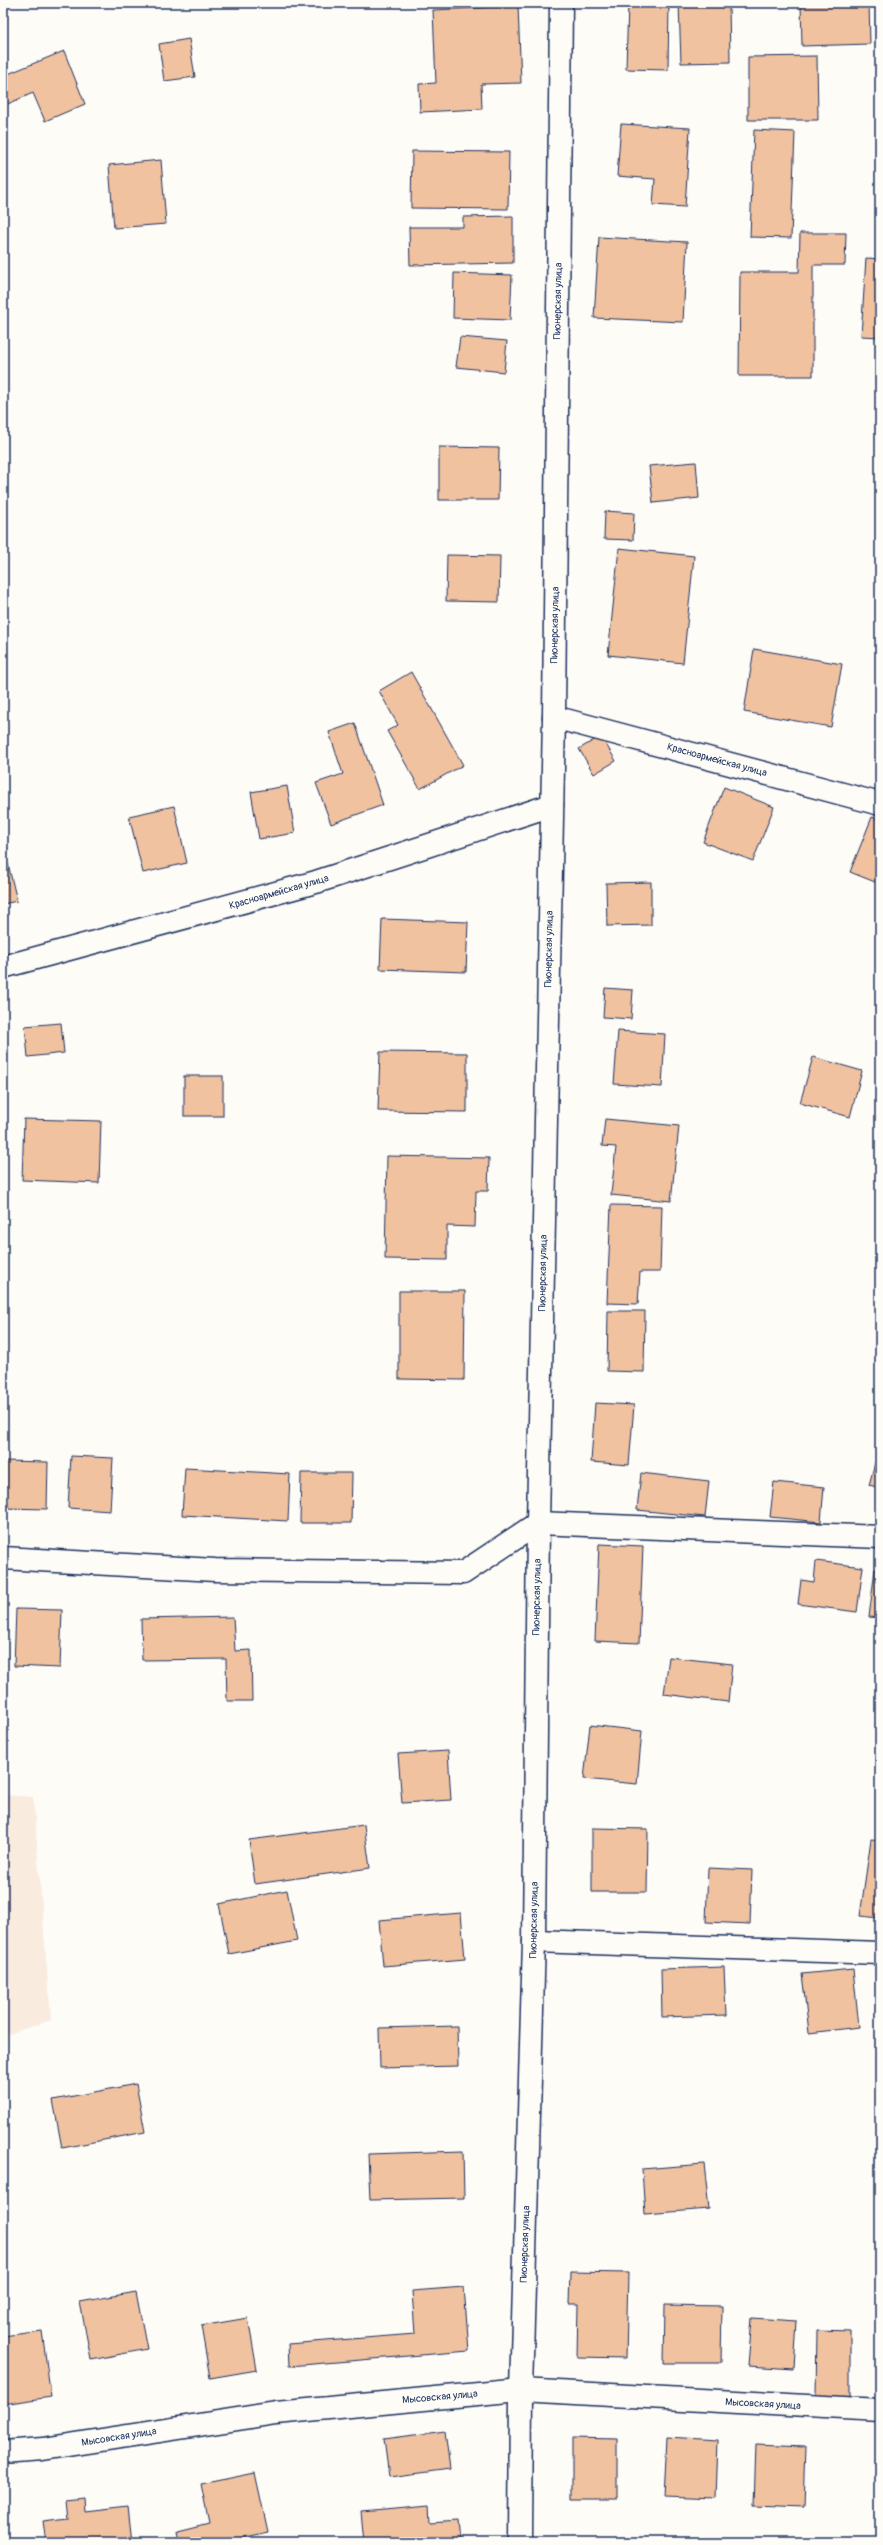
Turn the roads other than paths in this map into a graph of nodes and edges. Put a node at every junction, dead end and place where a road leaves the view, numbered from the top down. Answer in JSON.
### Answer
{"nodes":[{"id":1,"x":561,"y":3,"type":"edge"},
{"id":2,"x":554,"y":717,"type":"junction"},
{"id":3,"x":880,"y":804,"type":"edge"},
{"id":4,"x":552,"y":805,"type":"junction"},
{"id":5,"x":3,"y":967,"type":"edge"},
{"id":6,"x":538,"y":1523,"type":"junction"},
{"id":7,"x":880,"y":1537,"type":"edge"},
{"id":8,"x":3,"y":1558,"type":"edge"},
{"id":9,"x":534,"y":1941,"type":"junction"},
{"id":10,"x":880,"y":1953,"type":"edge"},
{"id":11,"x":521,"y":2390,"type":"junction"},
{"id":12,"x":880,"y":2410,"type":"edge"},
{"id":13,"x":3,"y":2452,"type":"edge"},
{"id":14,"x":520,"y":2542,"type":"edge"}],
"edges":[{"from":1,"to":2,"type":"street","name":"Пионерская улица"},
{"from":2,"to":3,"type":"street","name":"Красноармейская улица"},
{"from":2,"to":4,"type":"street","name":"Пионерская улица"},
{"from":4,"to":5,"type":"street","name":"Красноармейская улица"},
{"from":4,"to":6,"type":"street","name":"Пионерская улица"},
{"from":6,"to":7,"type":"street"},
{"from":6,"to":8,"type":"street"},
{"from":6,"to":9,"type":"street","name":"Пионерская улица"},
{"from":9,"to":10,"type":"street"},
{"from":9,"to":11,"type":"street","name":"Пионерская улица"},
{"from":11,"to":12,"type":"street","name":"Мысовская улица"},
{"from":11,"to":13,"type":"street","name":"Мысовская улица"},
{"from":11,"to":14,"type":"street","name":"Пионерская улица"}]}
